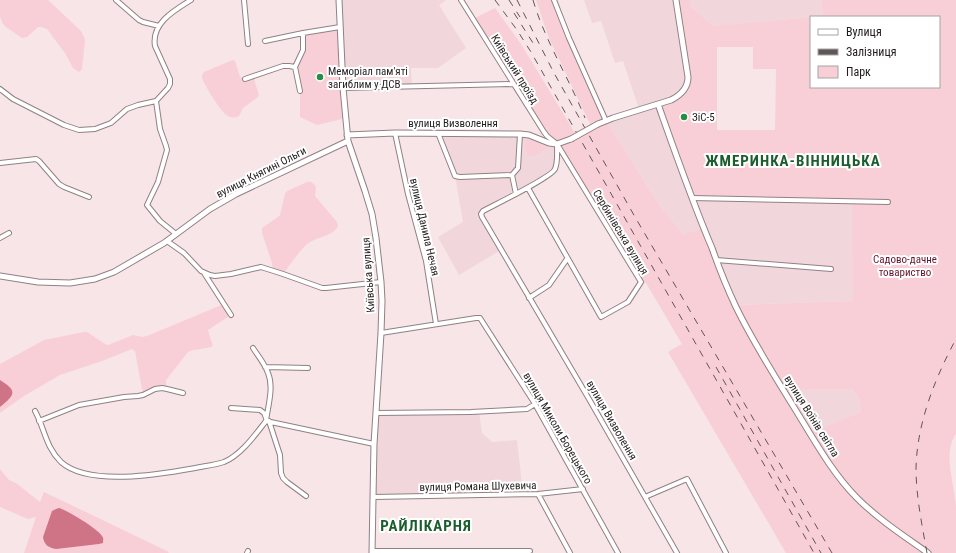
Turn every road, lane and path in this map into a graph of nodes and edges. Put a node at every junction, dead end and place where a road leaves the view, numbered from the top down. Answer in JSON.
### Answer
{"nodes":[{"id":1,"x":116,"y":0,"type":"edge"},
{"id":2,"x":191,"y":0,"type":"edge"},
{"id":3,"x":244,"y":0,"type":"edge"},
{"id":4,"x":339,"y":0,"type":"edge"},
{"id":5,"x":461,"y":0,"type":"edge"},
{"id":6,"x":554,"y":0,"type":"edge"},
{"id":7,"x":676,"y":0,"type":"edge"},
{"id":8,"x":159,"y":26,"type":"junction"},
{"id":9,"x":340,"y":27,"type":"junction"},
{"id":10,"x":303,"y":33,"type":"junction"},
{"id":11,"x":265,"y":41,"type":"dead end"},
{"id":12,"x":248,"y":44,"type":"dead end"},
{"id":13,"x":295,"y":67,"type":"junction"},
{"id":14,"x":245,"y":79,"type":"dead end"},
{"id":15,"x":514,"y":84,"type":"junction"},
{"id":16,"x":343,"y":88,"type":"junction"},
{"id":17,"x":0,"y":89,"type":"edge"},
{"id":18,"x":300,"y":91,"type":"dead end"},
{"id":19,"x":156,"y":101,"type":"junction"},
{"id":20,"x":658,"y":104,"type":"junction"},
{"id":21,"x":606,"y":121,"type":"junction"},
{"id":22,"x":396,"y":133,"type":"junction"},
{"id":23,"x":438,"y":133,"type":"junction"},
{"id":24,"x":520,"y":134,"type":"junction"},
{"id":25,"x":348,"y":138,"type":"junction"},
{"id":26,"x":557,"y":144,"type":"junction"},
{"id":27,"x":0,"y":163,"type":"edge"},
{"id":28,"x":512,"y":176,"type":"junction"},
{"id":29,"x":528,"y":188,"type":"junction"},
{"id":30,"x":516,"y":194,"type":"junction"},
{"id":31,"x":89,"y":197,"type":"dead end"},
{"id":32,"x":692,"y":198,"type":"junction"},
{"id":33,"x":888,"y":202,"type":"dead end"},
{"id":34,"x":8,"y":233,"type":"dead end"},
{"id":35,"x":176,"y":234,"type":"junction"},
{"id":36,"x":0,"y":238,"type":"edge"},
{"id":37,"x":167,"y":241,"type":"junction"},
{"id":38,"x":567,"y":258,"type":"junction"},
{"id":39,"x":716,"y":260,"type":"junction"},
{"id":40,"x":831,"y":269,"type":"dead end"},
{"id":41,"x":204,"y":273,"type":"junction"},
{"id":42,"x":0,"y":276,"type":"edge"},
{"id":43,"x":381,"y":282,"type":"junction"},
{"id":44,"x":529,"y":298,"type":"junction"},
{"id":45,"x":231,"y":315,"type":"dead end"},
{"id":46,"x":436,"y":324,"type":"junction"},
{"id":47,"x":381,"y":333,"type":"junction"},
{"id":48,"x":253,"y":348,"type":"dead end"},
{"id":49,"x":265,"y":367,"type":"junction"},
{"id":50,"x":308,"y":368,"type":"dead end"},
{"id":51,"x":184,"y":393,"type":"dead end"},
{"id":52,"x":535,"y":404,"type":"junction"},
{"id":53,"x":231,"y":408,"type":"dead end"},
{"id":54,"x":35,"y":411,"type":"dead end"},
{"id":55,"x":376,"y":413,"type":"junction"},
{"id":56,"x":39,"y":421,"type":"junction"},
{"id":57,"x":268,"y":421,"type":"junction"},
{"id":58,"x":374,"y":444,"type":"junction"},
{"id":59,"x":583,"y":489,"type":"junction"},
{"id":60,"x":538,"y":494,"type":"junction"},
{"id":61,"x":306,"y":496,"type":"dead end"},
{"id":62,"x":373,"y":497,"type":"junction"},
{"id":63,"x":645,"y":497,"type":"junction"},
{"id":64,"x":530,"y":550,"type":"dead end"},
{"id":65,"x":372,"y":552,"type":"edge"},
{"id":66,"x":570,"y":553,"type":"edge"},
{"id":67,"x":618,"y":553,"type":"edge"},
{"id":68,"x":677,"y":553,"type":"edge"},
{"id":69,"x":726,"y":553,"type":"edge"},
{"id":70,"x":928,"y":553,"type":"edge"}],
"edges":[{"from":1,"to":8,"type":"street"},
{"from":2,"to":8,"type":"street"},
{"from":3,"to":12,"type":"street"},
{"from":4,"to":9,"type":"street","name":"Київська вулиця"},
{"from":5,"to":15,"type":"street","name":"Київський проїзд"},
{"from":6,"to":21,"type":"street"},
{"from":7,"to":20,"type":"street"},
{"from":8,"to":19,"type":"street"},
{"from":9,"to":10,"type":"street"},
{"from":9,"to":16,"type":"street","name":"Київська вулиця"},
{"from":10,"to":11,"type":"street"},
{"from":10,"to":13,"type":"street"},
{"from":13,"to":14,"type":"street"},
{"from":13,"to":18,"type":"street"},
{"from":15,"to":16,"type":"street"},
{"from":15,"to":26,"type":"street","name":"Київський проїзд"},
{"from":16,"to":25,"type":"street","name":"Київська вулиця"},
{"from":17,"to":19,"type":"street"},
{"from":19,"to":35,"type":"street"},
{"from":20,"to":21,"type":"street"},
{"from":20,"to":32,"type":"street","name":"вулиця Воїнів світла"},
{"from":21,"to":26,"type":"street","bridge":true},
{"from":22,"to":23,"type":"street","name":"вулиця Визволення"},
{"from":22,"to":25,"type":"street","name":"вулиця Визволення"},
{"from":22,"to":46,"type":"street","name":"вулиця Данила Нечая"},
{"from":23,"to":24,"type":"street","name":"вулиця Визволення"},
{"from":23,"to":28,"type":"street"},
{"from":24,"to":26,"type":"street","name":"вулиця Визволення"},
{"from":24,"to":28,"type":"street"},
{"from":25,"to":35,"type":"street","name":"вулиця Княгині Ольги"},
{"from":25,"to":43,"type":"street","name":"Київська вулиця"},
{"from":26,"to":29,"type":"street","name":"вулиця Визволення"},
{"from":26,"to":38,"type":"street","name":"Сербинівська вулиця"},
{"from":27,"to":31,"type":"street"},
{"from":28,"to":30,"type":"street"},
{"from":29,"to":30,"type":"street","name":"вулиця Визволення"},
{"from":29,"to":38,"type":"street"},
{"from":30,"to":44,"type":"street","name":"вулиця Визволення"},
{"from":32,"to":33,"type":"street"},
{"from":32,"to":39,"type":"street","name":"вулиця Воїнів світла"},
{"from":34,"to":36,"type":"street"},
{"from":35,"to":37,"type":"street","name":"вулиця Княгині Ольги"},
{"from":37,"to":41,"type":"street"},
{"from":37,"to":42,"type":"street","name":"вулиця Княгині Ольги"},
{"from":38,"to":44,"type":"street"},
{"from":39,"to":40,"type":"street"},
{"from":39,"to":70,"type":"street","name":"вулиця Воїнів світла"},
{"from":41,"to":43,"type":"street"},
{"from":41,"to":45,"type":"street"},
{"from":43,"to":47,"type":"street","name":"Київська вулиця"},
{"from":44,"to":63,"type":"street","name":"вулиця Визволення"},
{"from":46,"to":47,"type":"street"},
{"from":46,"to":52,"type":"street","name":"вулиця Миколи Борецького"},
{"from":47,"to":55,"type":"street","name":"Київська вулиця"},
{"from":48,"to":49,"type":"street"},
{"from":49,"to":50,"type":"street"},
{"from":49,"to":57,"type":"street"},
{"from":51,"to":56,"type":"street"},
{"from":52,"to":55,"type":"street"},
{"from":52,"to":59,"type":"street","name":"вулиця Миколи Борецького"},
{"from":53,"to":57,"type":"street"},
{"from":54,"to":56,"type":"street"},
{"from":55,"to":58,"type":"street","name":"Київська вулиця"},
{"from":56,"to":57,"type":"street"},
{"from":57,"to":58,"type":"street"},
{"from":57,"to":61,"type":"street"},
{"from":58,"to":62,"type":"street","name":"Київська вулиця"},
{"from":59,"to":60,"type":"street","name":"вулиця Романа Шухевича"},
{"from":59,"to":67,"type":"street","name":"вулиця Миколи Борецького"},
{"from":60,"to":62,"type":"street","name":"вулиця Романа Шухевича"},
{"from":60,"to":66,"type":"street"},
{"from":62,"to":65,"type":"street","name":"Київська вулиця"},
{"from":63,"to":68,"type":"street","name":"вулиця Визволення"},
{"from":63,"to":69,"type":"street"},
{"from":64,"to":65,"type":"street"}]}
